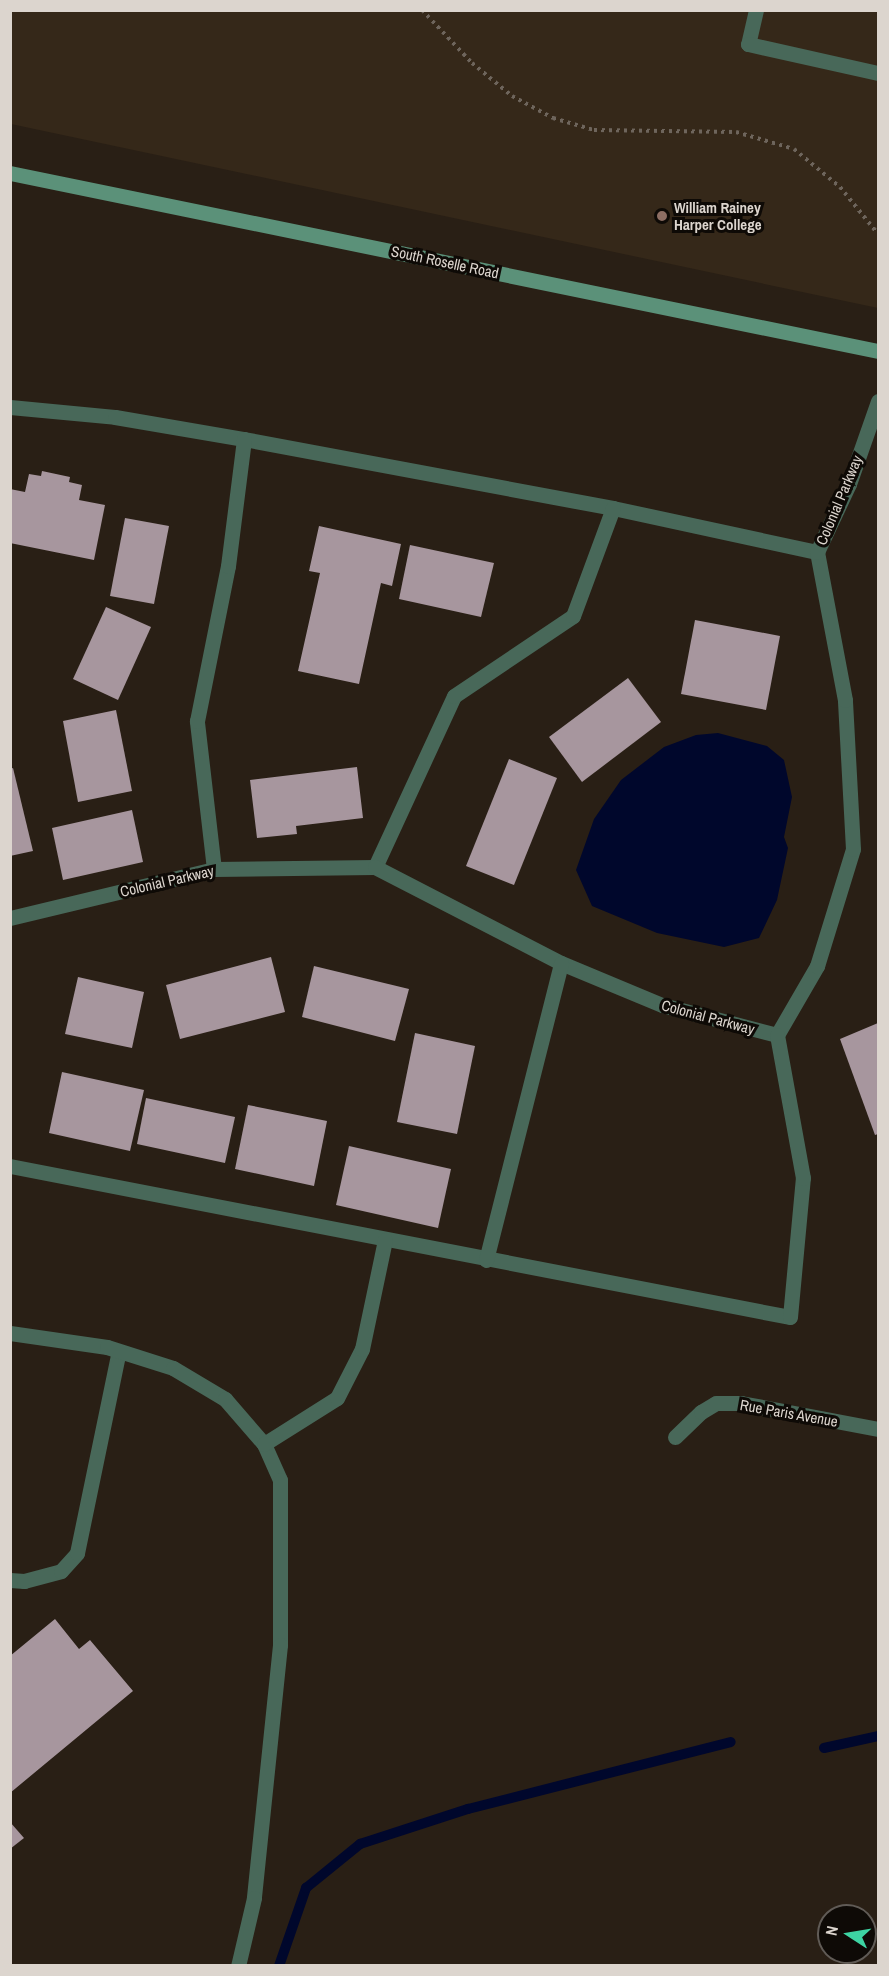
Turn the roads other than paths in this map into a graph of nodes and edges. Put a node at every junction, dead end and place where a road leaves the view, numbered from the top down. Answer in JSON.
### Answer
{"nodes":[{"id":1,"x":756,"y":10,"type":"edge"},
{"id":2,"x":879,"y":73,"type":"edge"},
{"id":3,"x":10,"y":172,"type":"edge"},
{"id":4,"x":879,"y":351,"type":"edge"},
{"id":5,"x":879,"y":401,"type":"edge"},
{"id":6,"x":10,"y":407,"type":"edge"},
{"id":7,"x":244,"y":439,"type":"junction"},
{"id":8,"x":613,"y":508,"type":"junction"},
{"id":9,"x":817,"y":552,"type":"junction"},
{"id":10,"x":375,"y":867,"type":"junction"},
{"id":11,"x":214,"y":869,"type":"junction"},
{"id":12,"x":10,"y":918,"type":"edge"},
{"id":13,"x":561,"y":963,"type":"junction"},
{"id":14,"x":777,"y":1035,"type":"junction"},
{"id":15,"x":10,"y":1166,"type":"edge"},
{"id":16,"x":385,"y":1240,"type":"junction"},
{"id":17,"x":486,"y":1260,"type":"junction"},
{"id":18,"x":10,"y":1333,"type":"edge"},
{"id":19,"x":119,"y":1351,"type":"junction"},
{"id":20,"x":879,"y":1429,"type":"edge"},
{"id":21,"x":675,"y":1437,"type":"dead end"},
{"id":22,"x":264,"y":1444,"type":"junction"},
{"id":23,"x":10,"y":1580,"type":"edge"},
{"id":24,"x":238,"y":1965,"type":"edge"}],
"edges":[{"from":1,"to":2,"type":"street"},
{"from":3,"to":4,"type":"main road","name":"South Roselle Road"},
{"from":5,"to":9,"type":"street","name":"Colonial Parkway"},
{"from":6,"to":7,"type":"street"},
{"from":7,"to":8,"type":"street"},
{"from":7,"to":11,"type":"street"},
{"from":8,"to":9,"type":"street"},
{"from":8,"to":10,"type":"street"},
{"from":9,"to":14,"type":"street","name":"Colonial Parkway"},
{"from":10,"to":11,"type":"street","name":"Colonial Parkway"},
{"from":10,"to":13,"type":"street","name":"Colonial Parkway"},
{"from":11,"to":12,"type":"street","name":"Colonial Parkway"},
{"from":13,"to":14,"type":"street","name":"Colonial Parkway"},
{"from":13,"to":17,"type":"street"},
{"from":14,"to":17,"type":"street"},
{"from":15,"to":16,"type":"street"},
{"from":16,"to":17,"type":"street"},
{"from":16,"to":22,"type":"street"},
{"from":18,"to":19,"type":"street"},
{"from":19,"to":22,"type":"street"},
{"from":19,"to":23,"type":"street"},
{"from":20,"to":21,"type":"street","name":"Rue Paris Avenue"},
{"from":22,"to":24,"type":"street"}]}
